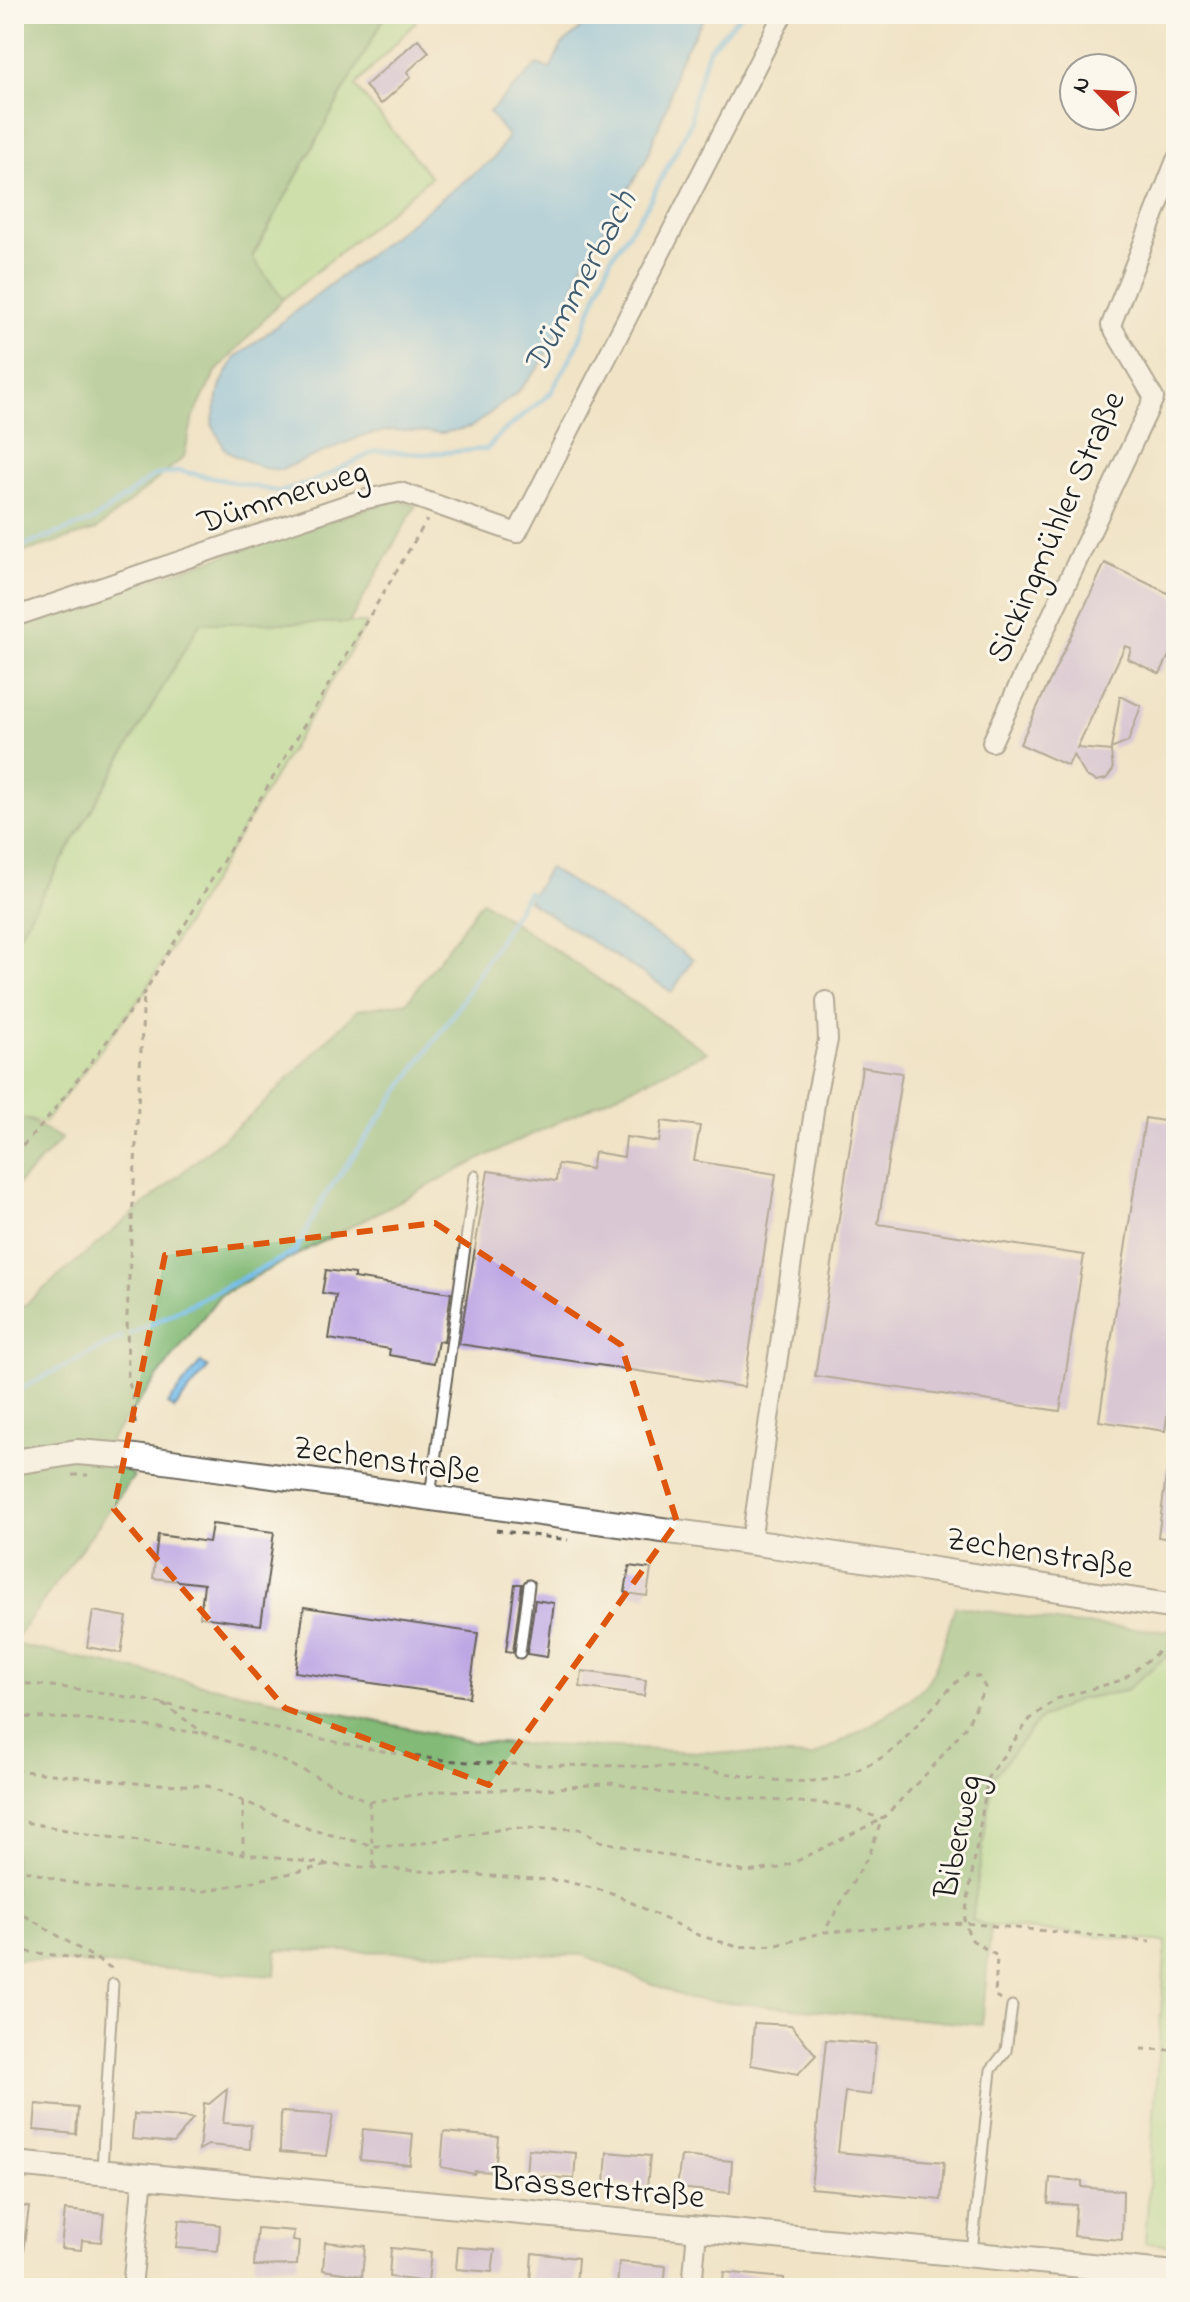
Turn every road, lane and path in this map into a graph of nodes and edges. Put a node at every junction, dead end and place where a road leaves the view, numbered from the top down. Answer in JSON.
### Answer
{"nodes":[{"id":1,"x":783,"y":14,"type":"edge"},
{"id":2,"x":1176,"y":160,"type":"edge"},
{"id":3,"x":437,"y":503,"type":"junction"},
{"id":4,"x":14,"y":617,"type":"edge"},
{"id":5,"x":992,"y":742,"type":"dead end"},
{"id":6,"x":144,"y":993,"type":"junction"},
{"id":7,"x":826,"y":1001,"type":"dead end"},
{"id":8,"x":14,"y":1155,"type":"edge"},
{"id":9,"x":475,"y":1176,"type":"dead end"},
{"id":10,"x":135,"y":1424,"type":"dead end"},
{"id":11,"x":14,"y":1462,"type":"edge"},
{"id":12,"x":430,"y":1499,"type":"junction"},
{"id":13,"x":751,"y":1542,"type":"junction"},
{"id":14,"x":529,"y":1585,"type":"dead end"},
{"id":15,"x":1176,"y":1607,"type":"edge"},
{"id":16,"x":1176,"y":1638,"type":"edge"},
{"id":17,"x":520,"y":1653,"type":"dead end"},
{"id":18,"x":14,"y":1683,"type":"edge"},
{"id":19,"x":159,"y":1701,"type":"junction"},
{"id":20,"x":14,"y":1717,"type":"edge"},
{"id":21,"x":204,"y":1733,"type":"junction"},
{"id":22,"x":14,"y":1770,"type":"edge"},
{"id":23,"x":243,"y":1801,"type":"junction"},
{"id":24,"x":369,"y":1802,"type":"junction"},
{"id":25,"x":882,"y":1819,"type":"junction"},
{"id":26,"x":14,"y":1820,"type":"edge"},
{"id":27,"x":374,"y":1846,"type":"junction"},
{"id":28,"x":243,"y":1852,"type":"junction"},
{"id":29,"x":333,"y":1865,"type":"junction"},
{"id":30,"x":14,"y":1867,"type":"edge"},
{"id":31,"x":374,"y":1868,"type":"junction"},
{"id":32,"x":14,"y":1909,"type":"edge"},
{"id":33,"x":964,"y":1923,"type":"junction"},
{"id":34,"x":824,"y":1932,"type":"junction"},
{"id":35,"x":1150,"y":1941,"type":"dead end"},
{"id":36,"x":14,"y":1950,"type":"edge"},
{"id":37,"x":96,"y":1960,"type":"junction"},
{"id":38,"x":113,"y":1984,"type":"joint"},
{"id":39,"x":1012,"y":2006,"type":"joint"},
{"id":40,"x":1141,"y":2049,"type":"dead end"},
{"id":41,"x":1176,"y":2050,"type":"edge"},
{"id":42,"x":14,"y":2164,"type":"edge"},
{"id":43,"x":102,"y":2173,"type":"junction"},
{"id":44,"x":143,"y":2176,"type":"junction"},
{"id":45,"x":697,"y":2230,"type":"junction"},
{"id":46,"x":971,"y":2256,"type":"junction"},
{"id":47,"x":1176,"y":2274,"type":"edge"},
{"id":48,"x":132,"y":2288,"type":"edge"},
{"id":49,"x":692,"y":2288,"type":"edge"}],
"edges":[{"from":1,"to":3,"type":"street","name":"Dümmerweg"},
{"from":2,"to":5,"type":"street","name":"Sickingmühler Straße"},
{"from":3,"to":4,"type":"street","name":"Dümmerweg"},
{"from":3,"to":6,"type":"path"},
{"from":6,"to":8,"type":"path"},
{"from":6,"to":10,"type":"path"},
{"from":7,"to":13,"type":"street"},
{"from":9,"to":12,"type":"lane"},
{"from":11,"to":12,"type":"street","name":"Zechenstraße"},
{"from":12,"to":13,"type":"street","name":"Zechenstraße"},
{"from":13,"to":15,"type":"street","name":"Zechenstraße"},
{"from":14,"to":17,"type":"lane"},
{"from":16,"to":33,"type":"path","name":"Biberweg"},
{"from":18,"to":19,"type":"path"},
{"from":19,"to":21,"type":"path"},
{"from":19,"to":25,"type":"path"},
{"from":20,"to":21,"type":"path"},
{"from":21,"to":24,"type":"path"},
{"from":22,"to":23,"type":"path"},
{"from":23,"to":27,"type":"path"},
{"from":23,"to":28,"type":"path"},
{"from":24,"to":25,"type":"path"},
{"from":24,"to":27,"type":"path"},
{"from":25,"to":27,"type":"path"},
{"from":25,"to":34,"type":"path"},
{"from":26,"to":28,"type":"path"},
{"from":27,"to":31,"type":"path"},
{"from":28,"to":29,"type":"path"},
{"from":29,"to":30,"type":"path"},
{"from":29,"to":31,"type":"path"},
{"from":31,"to":34,"type":"path"},
{"from":32,"to":37,"type":"path"},
{"from":33,"to":34,"type":"path"},
{"from":33,"to":35,"type":"path"},
{"from":33,"to":39,"type":"path","name":"Biberweg"},
{"from":36,"to":37,"type":"path"},
{"from":37,"to":38,"type":"path"},
{"from":38,"to":43,"type":"lane"},
{"from":39,"to":46,"type":"lane"},
{"from":40,"to":41,"type":"path"},
{"from":42,"to":43,"type":"street","name":"Brassertstraße"},
{"from":43,"to":44,"type":"street","name":"Brassertstraße"},
{"from":44,"to":45,"type":"street","name":"Brassertstraße"},
{"from":44,"to":48,"type":"street"},
{"from":45,"to":46,"type":"street","name":"Brassertstraße"},
{"from":45,"to":49,"type":"street"},
{"from":46,"to":47,"type":"street","name":"Brassertstraße"}]}
